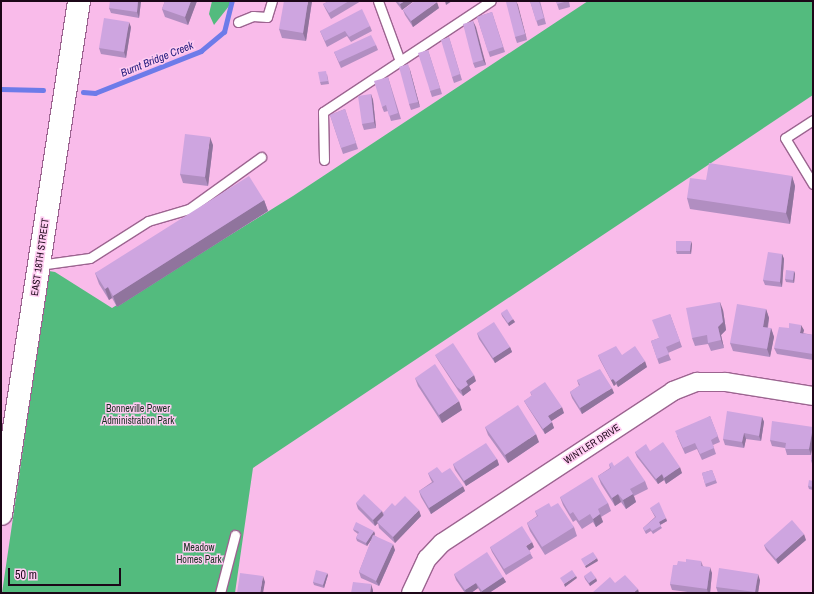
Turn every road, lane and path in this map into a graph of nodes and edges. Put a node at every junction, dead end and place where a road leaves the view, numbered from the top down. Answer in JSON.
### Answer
{"nodes":[{"id":1,"x":80,"y":1,"type":"edge"},
{"id":2,"x":272,"y":1,"type":"edge"},
{"id":3,"x":378,"y":1,"type":"edge"},
{"id":4,"x":491,"y":1,"type":"edge"},
{"id":5,"x":238,"y":22,"type":"dead end"},
{"id":6,"x":400,"y":61,"type":"junction"},
{"id":7,"x":813,"y":120,"type":"edge"},
{"id":8,"x":261,"y":157,"type":"dead end"},
{"id":9,"x":324,"y":160,"type":"dead end"},
{"id":10,"x":813,"y":184,"type":"edge"},
{"id":11,"x":39,"y":265,"type":"junction"},
{"id":12,"x":813,"y":396,"type":"edge"},
{"id":13,"x":7,"y":436,"type":"edge"},
{"id":14,"x":1,"y":514,"type":"edge"},
{"id":15,"x":235,"y":535,"type":"dead end"},
{"id":16,"x":220,"y":593,"type":"edge"},
{"id":17,"x":411,"y":593,"type":"edge"}],
"edges":[{"from":1,"to":11,"type":"street","name":"EAST 18TH STREET"},
{"from":2,"to":5,"type":"lane"},
{"from":3,"to":6,"type":"lane"},
{"from":4,"to":6,"type":"lane"},
{"from":6,"to":9,"type":"lane"},
{"from":7,"to":10,"type":"lane"},
{"from":8,"to":11,"type":"lane"},
{"from":11,"to":13,"type":"street","name":"EAST 18TH STREET"},
{"from":12,"to":17,"type":"street","name":"WINTLER DRIVE"},
{"from":13,"to":14,"type":"street","name":"EAST 18TH STREET"},
{"from":15,"to":16,"type":"lane"}]}
